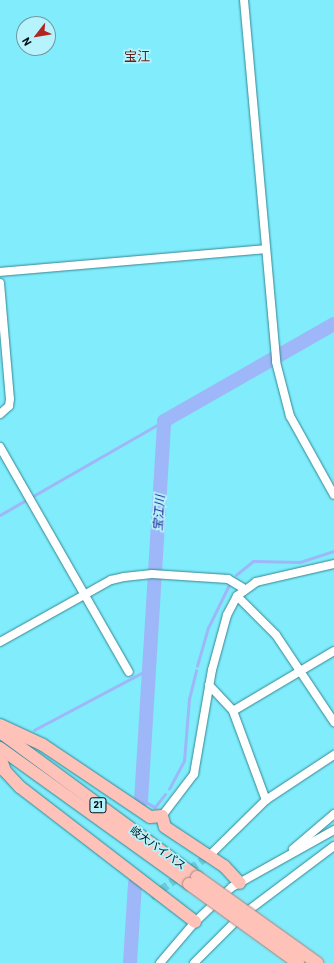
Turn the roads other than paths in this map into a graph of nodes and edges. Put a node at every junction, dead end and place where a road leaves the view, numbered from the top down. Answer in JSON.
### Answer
{"nodes":[{"id":1,"x":244,"y":0,"type":"edge"},
{"id":2,"x":266,"y":248,"type":"junction"},
{"id":3,"x":0,"y":272,"type":"edge"},
{"id":4,"x":0,"y":283,"type":"edge"},
{"id":5,"x":0,"y":414,"type":"edge"},
{"id":6,"x":0,"y":447,"type":"edge"},
{"id":7,"x":334,"y":495,"type":"edge"},
{"id":8,"x":334,"y":564,"type":"edge"},
{"id":9,"x":243,"y":588,"type":"junction"},
{"id":10,"x":84,"y":595,"type":"junction"},
{"id":11,"x":237,"y":596,"type":"junction"},
{"id":12,"x":0,"y":642,"type":"edge"},
{"id":13,"x":334,"y":651,"type":"edge"},
{"id":14,"x":303,"y":670,"type":"junction"},
{"id":15,"x":129,"y":672,"type":"dead end"},
{"id":16,"x":209,"y":685,"type":"junction"},
{"id":17,"x":233,"y":711,"type":"junction"},
{"id":18,"x":334,"y":722,"type":"edge"},
{"id":19,"x":0,"y":725,"type":"edge"},
{"id":20,"x":0,"y":732,"type":"edge"},
{"id":21,"x":0,"y":748,"type":"edge"},
{"id":22,"x":334,"y":755,"type":"edge"},
{"id":23,"x":0,"y":757,"type":"edge"},
{"id":24,"x":266,"y":800,"type":"junction"},
{"id":25,"x":334,"y":814,"type":"edge"},
{"id":26,"x":162,"y":816,"type":"junction"},
{"id":27,"x":334,"y":830,"type":"edge"},
{"id":28,"x":334,"y":846,"type":"edge"},
{"id":29,"x":213,"y":852,"type":"tunnel mouth"},
{"id":30,"x":286,"y":857,"type":"junction"},
{"id":31,"x":193,"y":880,"type":"junction"},
{"id":32,"x":240,"y":884,"type":"junction"},
{"id":33,"x":195,"y":922,"type":"junction"},
{"id":34,"x":160,"y":963,"type":"edge"},
{"id":35,"x":194,"y":963,"type":"edge"},
{"id":36,"x":298,"y":963,"type":"edge"},
{"id":37,"x":317,"y":963,"type":"edge"}],
"edges":[{"from":1,"to":2,"type":"street"},
{"from":2,"to":3,"type":"street"},
{"from":2,"to":7,"type":"street"},
{"from":4,"to":5,"type":"street"},
{"from":6,"to":10,"type":"street"},
{"from":8,"to":9,"type":"street"},
{"from":9,"to":10,"type":"street"},
{"from":9,"to":11,"type":"street"},
{"from":10,"to":12,"type":"street"},
{"from":10,"to":15,"type":"street"},
{"from":11,"to":14,"type":"street"},
{"from":11,"to":16,"type":"street"},
{"from":13,"to":14,"type":"street"},
{"from":14,"to":17,"type":"street"},
{"from":14,"to":18,"type":"street"},
{"from":16,"to":17,"type":"street"},
{"from":16,"to":26,"type":"street"},
{"from":17,"to":24,"type":"street"},
{"from":19,"to":26,"type":"highway"},
{"from":20,"to":31,"type":"highway","name":"岐大バイパス","number":"21"},
{"from":21,"to":31,"type":"highway","name":"岐大バイパス","number":"21"},
{"from":22,"to":24,"type":"street"},
{"from":23,"to":33,"type":"highway"},
{"from":24,"to":29,"type":"street"},
{"from":25,"to":30,"type":"street"},
{"from":26,"to":32,"type":"highway"},
{"from":27,"to":30,"type":"street"},
{"from":28,"to":35,"type":"street"},
{"from":30,"to":32,"type":"street"},
{"from":31,"to":36,"type":"highway","name":"岐大バイパス","number":"21","bridge":true},
{"from":31,"to":37,"type":"highway","name":"岐大バイパス","number":"21","bridge":true},
{"from":32,"to":33,"type":"street"},
{"from":33,"to":34,"type":"street"}]}
